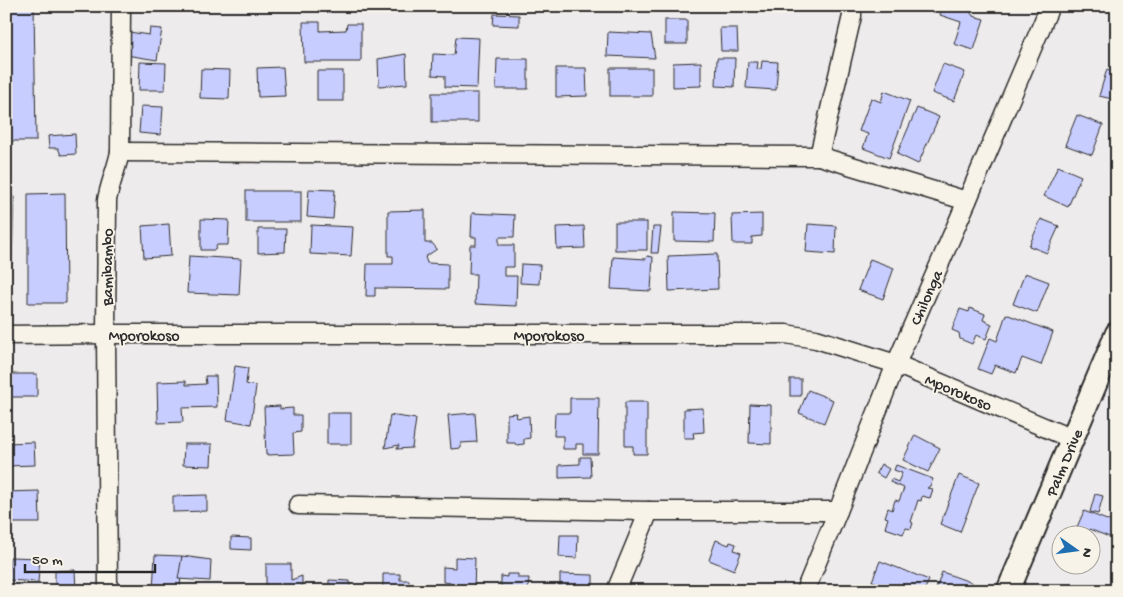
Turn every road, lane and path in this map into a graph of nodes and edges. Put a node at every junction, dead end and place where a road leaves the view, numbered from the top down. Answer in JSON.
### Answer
{"nodes":[{"id":1,"x":121,"y":6,"type":"edge"},
{"id":2,"x":852,"y":6,"type":"edge"},
{"id":3,"x":1050,"y":6,"type":"edge"},
{"id":4,"x":120,"y":152,"type":"junction"},
{"id":5,"x":819,"y":156,"type":"junction"},
{"id":6,"x":967,"y":201,"type":"junction"},
{"id":7,"x":106,"y":334,"type":"junction"},
{"id":8,"x":6,"y":335,"type":"edge"},
{"id":9,"x":1116,"y":340,"type":"edge"},
{"id":10,"x":896,"y":364,"type":"junction"},
{"id":11,"x":1072,"y":439,"type":"junction"},
{"id":12,"x":298,"y":505,"type":"dead end"},
{"id":13,"x":649,"y":511,"type":"junction"},
{"id":14,"x":838,"y":511,"type":"junction"},
{"id":15,"x":108,"y":591,"type":"edge"},
{"id":16,"x":616,"y":591,"type":"edge"},
{"id":17,"x":805,"y":591,"type":"edge"},
{"id":18,"x":1008,"y":591,"type":"edge"}],
"edges":[{"from":1,"to":4,"type":"street","name":"Bamibambo"},
{"from":2,"to":5,"type":"street"},
{"from":3,"to":6,"type":"street","name":"Chilonga"},
{"from":4,"to":5,"type":"street"},
{"from":4,"to":7,"type":"street","name":"Bamibambo"},
{"from":5,"to":6,"type":"street"},
{"from":6,"to":10,"type":"street","name":"Chilonga"},
{"from":7,"to":8,"type":"street","name":"Mporokoso"},
{"from":7,"to":10,"type":"street","name":"Mporokoso"},
{"from":7,"to":15,"type":"street","name":"Bamibambo"},
{"from":9,"to":11,"type":"street","name":"Palm Drive"},
{"from":10,"to":11,"type":"street","name":"Mporokoso"},
{"from":10,"to":14,"type":"street","name":"Chilonga"},
{"from":11,"to":18,"type":"street","name":"Palm Drive"},
{"from":12,"to":13,"type":"street"},
{"from":13,"to":14,"type":"street"},
{"from":13,"to":16,"type":"street"},
{"from":14,"to":17,"type":"street","name":"Chilonga"}]}
